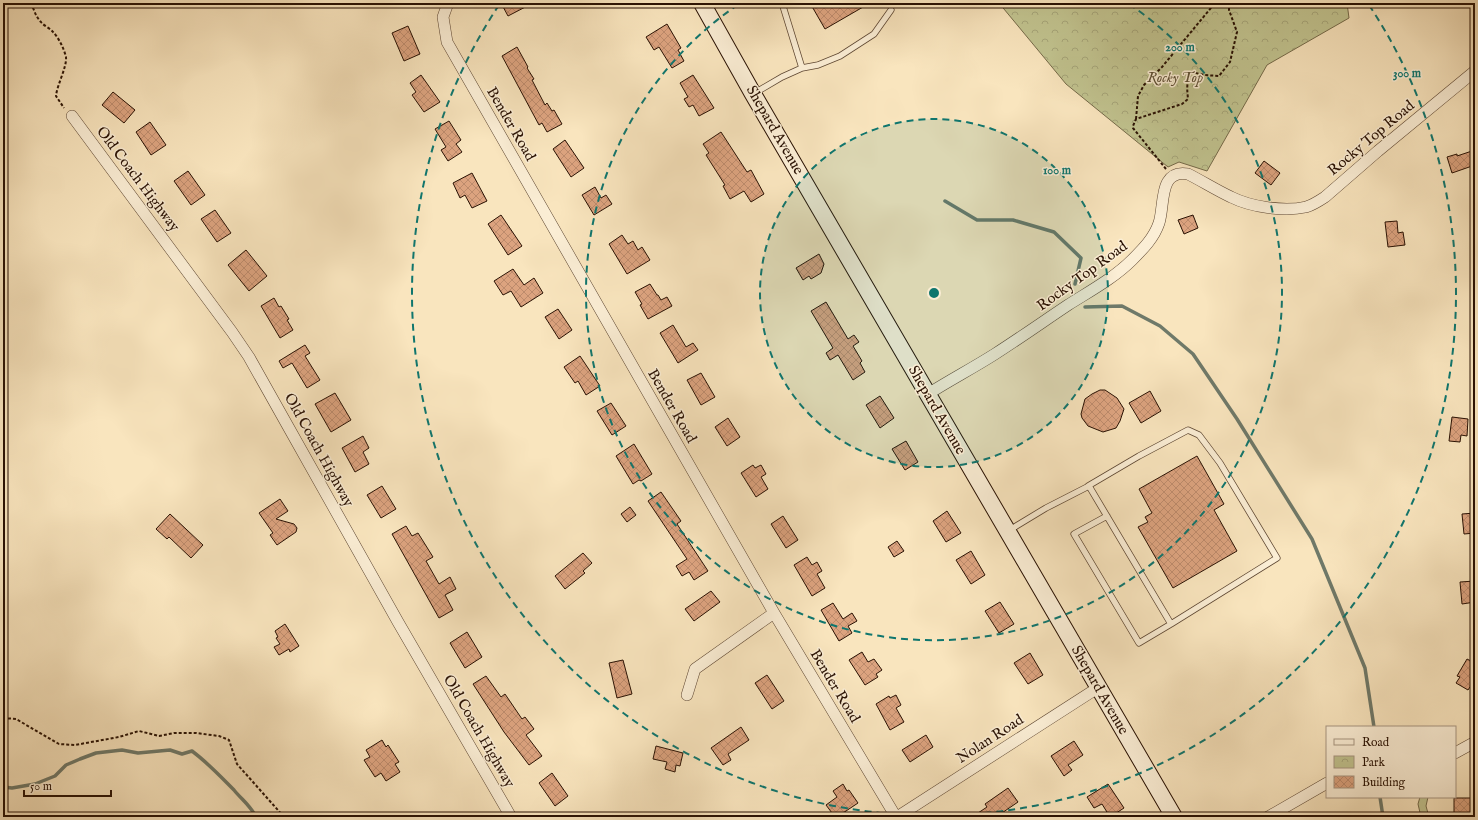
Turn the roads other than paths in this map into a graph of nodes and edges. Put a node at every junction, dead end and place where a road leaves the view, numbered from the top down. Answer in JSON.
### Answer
{"nodes":[{"id":1,"x":448,"y":3,"type":"edge"},
{"id":2,"x":702,"y":3,"type":"edge"},
{"id":3,"x":782,"y":3,"type":"edge"},
{"id":4,"x":891,"y":10,"type":"dead end"},
{"id":5,"x":802,"y":68,"type":"junction"},
{"id":6,"x":1475,"y":71,"type":"edge"},
{"id":7,"x":753,"y":94,"type":"junction"},
{"id":8,"x":72,"y":116,"type":"road end"},
{"id":9,"x":928,"y":394,"type":"junction"},
{"id":10,"x":1088,"y":486,"type":"junction"},
{"id":11,"x":1107,"y":516,"type":"junction"},
{"id":12,"x":1008,"y":532,"type":"junction"},
{"id":13,"x":774,"y":613,"type":"junction"},
{"id":14,"x":1171,"y":624,"type":"junction"},
{"id":15,"x":1098,"y":687,"type":"junction"},
{"id":16,"x":687,"y":695,"type":"dead end"},
{"id":17,"x":1475,"y":742,"type":"edge"},
{"id":18,"x":1456,"y":752,"type":"edge"},
{"id":19,"x":1326,"y":784,"type":"edge"},
{"id":20,"x":511,"y":817,"type":"edge"},
{"id":21,"x":896,"y":817,"type":"edge"},
{"id":22,"x":1174,"y":817,"type":"edge"},
{"id":23,"x":1268,"y":817,"type":"edge"}],
"edges":[{"from":1,"to":13,"type":"street","name":"Bender Road"},
{"from":2,"to":7,"type":"main road","name":"Shepard Avenue"},
{"from":3,"to":5,"type":"lane"},
{"from":4,"to":5,"type":"lane"},
{"from":5,"to":7,"type":"lane"},
{"from":6,"to":9,"type":"street","name":"Rocky Top Road"},
{"from":7,"to":9,"type":"main road","name":"Shepard Avenue"},
{"from":8,"to":20,"type":"street","name":"Old Coach Highway"},
{"from":9,"to":12,"type":"main road","name":"Shepard Avenue"},
{"from":10,"to":11,"type":"lane"},
{"from":10,"to":12,"type":"lane"},
{"from":10,"to":14,"type":"lane"},
{"from":11,"to":14,"type":"lane"},
{"from":11,"to":14,"type":"lane"},
{"from":12,"to":15,"type":"main road","name":"Shepard Avenue"},
{"from":13,"to":16,"type":"street"},
{"from":13,"to":21,"type":"street","name":"Bender Road"},
{"from":15,"to":21,"type":"street","name":"Nolan Road"},
{"from":15,"to":22,"type":"main road","name":"Shepard Avenue"},
{"from":17,"to":18,"type":"street"},
{"from":19,"to":23,"type":"street"}]}
